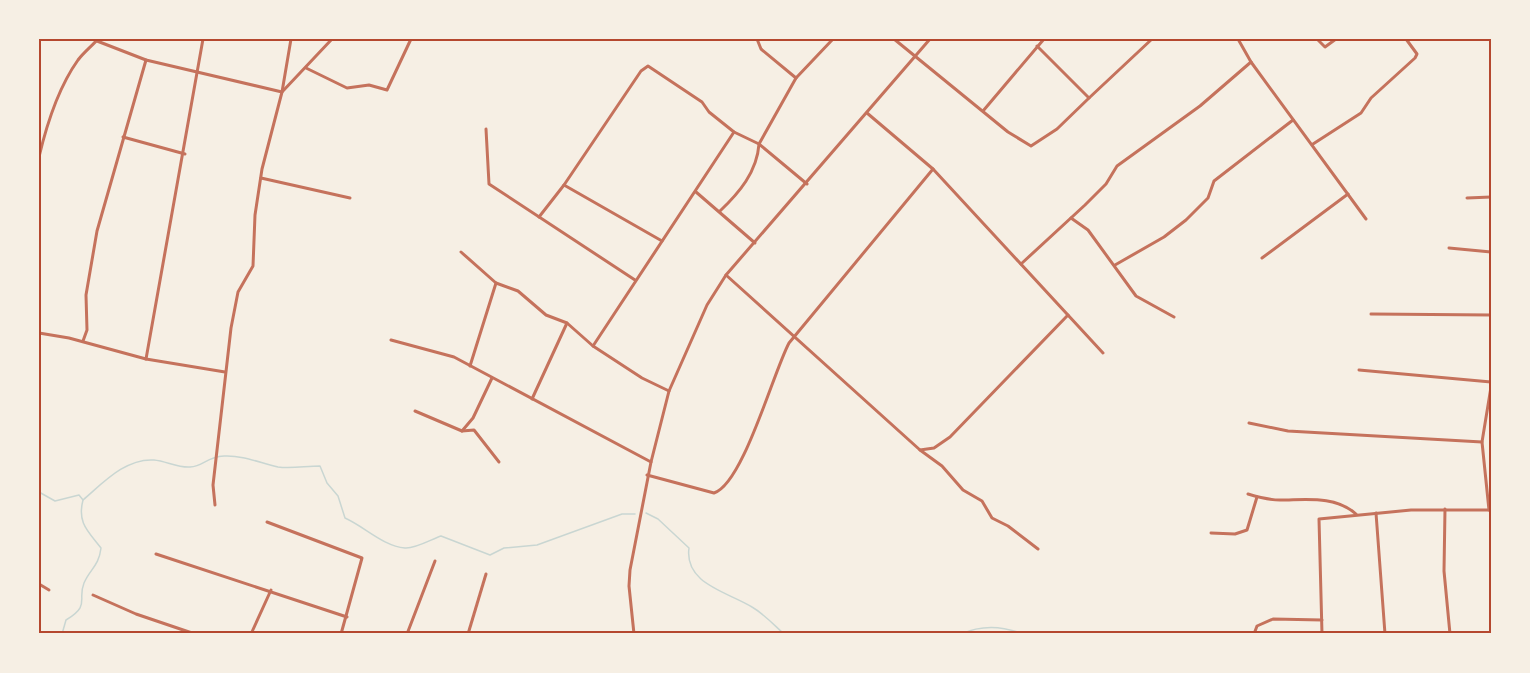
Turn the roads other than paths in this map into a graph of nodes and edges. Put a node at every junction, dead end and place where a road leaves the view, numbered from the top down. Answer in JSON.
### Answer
{"nodes":[{"id":1,"x":203,"y":39,"type":"edge"},
{"id":2,"x":291,"y":39,"type":"edge"},
{"id":3,"x":332,"y":39,"type":"edge"},
{"id":4,"x":411,"y":39,"type":"edge"},
{"id":5,"x":757,"y":39,"type":"edge"},
{"id":6,"x":833,"y":39,"type":"edge"},
{"id":7,"x":894,"y":39,"type":"edge"},
{"id":8,"x":930,"y":39,"type":"edge"},
{"id":9,"x":1044,"y":39,"type":"edge"},
{"id":10,"x":1152,"y":39,"type":"edge"},
{"id":11,"x":1238,"y":39,"type":"edge"},
{"id":12,"x":1317,"y":39,"type":"edge"},
{"id":13,"x":1336,"y":39,"type":"edge"},
{"id":14,"x":1406,"y":39,"type":"edge"},
{"id":15,"x":97,"y":40,"type":"edge"},
{"id":16,"x":1037,"y":46,"type":"junction"},
{"id":17,"x":917,"y":55,"type":"junction"},
{"id":18,"x":146,"y":60,"type":"junction"},
{"id":19,"x":1251,"y":62,"type":"junction"},
{"id":20,"x":306,"y":69,"type":"junction"},
{"id":21,"x":198,"y":71,"type":"junction"},
{"id":22,"x":796,"y":78,"type":"junction"},
{"id":23,"x":282,"y":92,"type":"junction"},
{"id":24,"x":1089,"y":99,"type":"junction"},
{"id":25,"x":983,"y":111,"type":"junction"},
{"id":26,"x":867,"y":113,"type":"junction"},
{"id":27,"x":1293,"y":120,"type":"junction"},
{"id":28,"x":486,"y":129,"type":"dead end"},
{"id":29,"x":734,"y":132,"type":"junction"},
{"id":30,"x":123,"y":137,"type":"junction"},
{"id":31,"x":759,"y":144,"type":"junction"},
{"id":32,"x":1313,"y":144,"type":"junction"},
{"id":33,"x":184,"y":154,"type":"junction"},
{"id":34,"x":39,"y":157,"type":"edge"},
{"id":35,"x":933,"y":169,"type":"junction"},
{"id":36,"x":261,"y":178,"type":"junction"},
{"id":37,"x":807,"y":184,"type":"junction"},
{"id":38,"x":564,"y":185,"type":"junction"},
{"id":39,"x":696,"y":192,"type":"junction"},
{"id":40,"x":1348,"y":194,"type":"junction"},
{"id":41,"x":1491,"y":197,"type":"edge"},
{"id":42,"x":350,"y":198,"type":"dead end"},
{"id":43,"x":1467,"y":198,"type":"dead end"},
{"id":44,"x":720,"y":212,"type":"junction"},
{"id":45,"x":539,"y":217,"type":"junction"},
{"id":46,"x":1071,"y":218,"type":"junction"},
{"id":47,"x":1366,"y":219,"type":"dead end"},
{"id":48,"x":662,"y":241,"type":"junction"},
{"id":49,"x":755,"y":243,"type":"junction"},
{"id":50,"x":1449,"y":248,"type":"dead end"},
{"id":51,"x":461,"y":252,"type":"dead end"},
{"id":52,"x":1491,"y":252,"type":"edge"},
{"id":53,"x":1262,"y":258,"type":"dead end"},
{"id":54,"x":1021,"y":264,"type":"junction"},
{"id":55,"x":1115,"y":265,"type":"junction"},
{"id":56,"x":726,"y":275,"type":"junction"},
{"id":57,"x":635,"y":280,"type":"junction"},
{"id":58,"x":496,"y":283,"type":"junction"},
{"id":59,"x":1371,"y":314,"type":"dead end"},
{"id":60,"x":1068,"y":315,"type":"junction"},
{"id":61,"x":1491,"y":315,"type":"edge"},
{"id":62,"x":1174,"y":317,"type":"dead end"},
{"id":63,"x":567,"y":323,"type":"junction"},
{"id":64,"x":39,"y":333,"type":"edge"},
{"id":65,"x":794,"y":338,"type":"junction"},
{"id":66,"x":391,"y":340,"type":"dead end"},
{"id":67,"x":83,"y":341,"type":"junction"},
{"id":68,"x":593,"y":346,"type":"junction"},
{"id":69,"x":1103,"y":353,"type":"dead end"},
{"id":70,"x":146,"y":359,"type":"junction"},
{"id":71,"x":470,"y":366,"type":"junction"},
{"id":72,"x":1359,"y":370,"type":"dead end"},
{"id":73,"x":225,"y":372,"type":"junction"},
{"id":74,"x":492,"y":378,"type":"junction"},
{"id":75,"x":1491,"y":382,"type":"edge"},
{"id":76,"x":1491,"y":387,"type":"edge"},
{"id":77,"x":669,"y":391,"type":"junction"},
{"id":78,"x":532,"y":399,"type":"junction"},
{"id":79,"x":415,"y":411,"type":"dead end"},
{"id":80,"x":1249,"y":423,"type":"dead end"},
{"id":81,"x":462,"y":431,"type":"junction"},
{"id":82,"x":1482,"y":442,"type":"junction"},
{"id":83,"x":934,"y":448,"type":"junction"},
{"id":84,"x":920,"y":450,"type":"junction"},
{"id":85,"x":934,"y":459,"type":"junction"},
{"id":86,"x":499,"y":462,"type":"dead end"},
{"id":87,"x":651,"y":462,"type":"junction"},
{"id":88,"x":647,"y":475,"type":"junction"},
{"id":89,"x":1248,"y":494,"type":"dead end"},
{"id":90,"x":1257,"y":496,"type":"junction"},
{"id":91,"x":215,"y":505,"type":"dead end"},
{"id":92,"x":1445,"y":509,"type":"junction"},
{"id":93,"x":1490,"y":510,"type":"edge"},
{"id":94,"x":1376,"y":513,"type":"junction"},
{"id":95,"x":1356,"y":514,"type":"junction"},
{"id":96,"x":267,"y":522,"type":"dead end"},
{"id":97,"x":1212,"y":533,"type":"dead end"},
{"id":98,"x":1038,"y":549,"type":"dead end"},
{"id":99,"x":156,"y":554,"type":"dead end"},
{"id":100,"x":435,"y":561,"type":"dead end"},
{"id":101,"x":486,"y":574,"type":"dead end"},
{"id":102,"x":39,"y":584,"type":"edge"},
{"id":103,"x":49,"y":590,"type":"dead end"},
{"id":104,"x":271,"y":590,"type":"junction"},
{"id":105,"x":93,"y":595,"type":"dead end"},
{"id":106,"x":347,"y":617,"type":"junction"},
{"id":107,"x":1322,"y":620,"type":"junction"},
{"id":108,"x":195,"y":634,"type":"edge"},
{"id":109,"x":251,"y":634,"type":"edge"},
{"id":110,"x":341,"y":634,"type":"edge"},
{"id":111,"x":407,"y":634,"type":"edge"},
{"id":112,"x":468,"y":634,"type":"edge"},
{"id":113,"x":634,"y":634,"type":"edge"},
{"id":114,"x":1254,"y":634,"type":"edge"},
{"id":115,"x":1322,"y":634,"type":"edge"},
{"id":116,"x":1385,"y":634,"type":"edge"},
{"id":117,"x":1450,"y":634,"type":"edge"}],
"edges":[{"from":1,"to":21,"type":"street"},
{"from":2,"to":23,"type":"street"},
{"from":3,"to":20,"type":"street"},
{"from":4,"to":20,"type":"street"},
{"from":5,"to":22,"type":"street"},
{"from":6,"to":22,"type":"street"},
{"from":7,"to":17,"type":"street"},
{"from":8,"to":17,"type":"street"},
{"from":9,"to":16,"type":"street"},
{"from":10,"to":24,"type":"street"},
{"from":11,"to":19,"type":"street"},
{"from":12,"to":13,"type":"street"},
{"from":14,"to":32,"type":"street"},
{"from":15,"to":18,"type":"street"},
{"from":15,"to":34,"type":"street"},
{"from":16,"to":24,"type":"street"},
{"from":16,"to":25,"type":"street"},
{"from":17,"to":25,"type":"street"},
{"from":17,"to":26,"type":"street"},
{"from":18,"to":21,"type":"street"},
{"from":18,"to":30,"type":"street"},
{"from":19,"to":27,"type":"street"},
{"from":19,"to":46,"type":"street"},
{"from":20,"to":23,"type":"street"},
{"from":21,"to":23,"type":"street"},
{"from":21,"to":33,"type":"street"},
{"from":22,"to":31,"type":"street"},
{"from":23,"to":36,"type":"street"},
{"from":24,"to":25,"type":"street"},
{"from":26,"to":35,"type":"street"},
{"from":26,"to":37,"type":"street"},
{"from":27,"to":32,"type":"street"},
{"from":27,"to":55,"type":"street"},
{"from":28,"to":45,"type":"street"},
{"from":29,"to":31,"type":"street"},
{"from":29,"to":38,"type":"street"},
{"from":29,"to":39,"type":"street"},
{"from":30,"to":33,"type":"street"},
{"from":30,"to":67,"type":"street"},
{"from":31,"to":37,"type":"street"},
{"from":31,"to":44,"type":"street"},
{"from":32,"to":40,"type":"street"},
{"from":33,"to":70,"type":"street"},
{"from":35,"to":54,"type":"street"},
{"from":35,"to":65,"type":"street"},
{"from":36,"to":42,"type":"street"},
{"from":36,"to":73,"type":"street"},
{"from":37,"to":49,"type":"street"},
{"from":38,"to":45,"type":"street"},
{"from":38,"to":48,"type":"street"},
{"from":39,"to":44,"type":"street"},
{"from":39,"to":48,"type":"street"},
{"from":40,"to":47,"type":"street"},
{"from":40,"to":53,"type":"street"},
{"from":41,"to":43,"type":"street"},
{"from":44,"to":49,"type":"street"},
{"from":45,"to":57,"type":"street"},
{"from":46,"to":54,"type":"street"},
{"from":46,"to":55,"type":"street"},
{"from":48,"to":57,"type":"street"},
{"from":49,"to":56,"type":"street"},
{"from":50,"to":52,"type":"street"},
{"from":51,"to":58,"type":"street"},
{"from":54,"to":60,"type":"street"},
{"from":55,"to":62,"type":"street"},
{"from":56,"to":65,"type":"street"},
{"from":56,"to":77,"type":"street"},
{"from":57,"to":68,"type":"street"},
{"from":58,"to":63,"type":"street"},
{"from":58,"to":71,"type":"street"},
{"from":59,"to":61,"type":"street"},
{"from":60,"to":69,"type":"street"},
{"from":60,"to":83,"type":"street"},
{"from":63,"to":68,"type":"street"},
{"from":63,"to":78,"type":"street"},
{"from":64,"to":67,"type":"street"},
{"from":65,"to":84,"type":"street"},
{"from":65,"to":88,"type":"street"},
{"from":66,"to":71,"type":"street"},
{"from":67,"to":70,"type":"street"},
{"from":68,"to":77,"type":"street"},
{"from":70,"to":73,"type":"street"},
{"from":71,"to":74,"type":"street"},
{"from":72,"to":75,"type":"street"},
{"from":73,"to":91,"type":"street"},
{"from":74,"to":78,"type":"street"},
{"from":74,"to":81,"type":"street"},
{"from":76,"to":82,"type":"street"},
{"from":77,"to":87,"type":"street"},
{"from":78,"to":87,"type":"street"},
{"from":79,"to":81,"type":"street"},
{"from":80,"to":82,"type":"street"},
{"from":81,"to":86,"type":"street"},
{"from":82,"to":93,"type":"street"},
{"from":83,"to":84,"type":"street"},
{"from":83,"to":85,"type":"street"},
{"from":84,"to":85,"type":"street"},
{"from":85,"to":98,"type":"street"},
{"from":87,"to":88,"type":"street"},
{"from":88,"to":113,"type":"street"},
{"from":89,"to":90,"type":"street"},
{"from":90,"to":95,"type":"street"},
{"from":90,"to":97,"type":"street"},
{"from":92,"to":93,"type":"street"},
{"from":92,"to":94,"type":"street"},
{"from":92,"to":117,"type":"street"},
{"from":94,"to":95,"type":"street"},
{"from":94,"to":116,"type":"street"},
{"from":95,"to":107,"type":"street"},
{"from":96,"to":106,"type":"street"},
{"from":99,"to":104,"type":"street"},
{"from":100,"to":111,"type":"street"},
{"from":101,"to":112,"type":"street"},
{"from":102,"to":103,"type":"street"},
{"from":104,"to":106,"type":"street"},
{"from":104,"to":109,"type":"street"},
{"from":105,"to":108,"type":"street"},
{"from":106,"to":110,"type":"street"},
{"from":107,"to":114,"type":"street"},
{"from":107,"to":115,"type":"street"}]}
